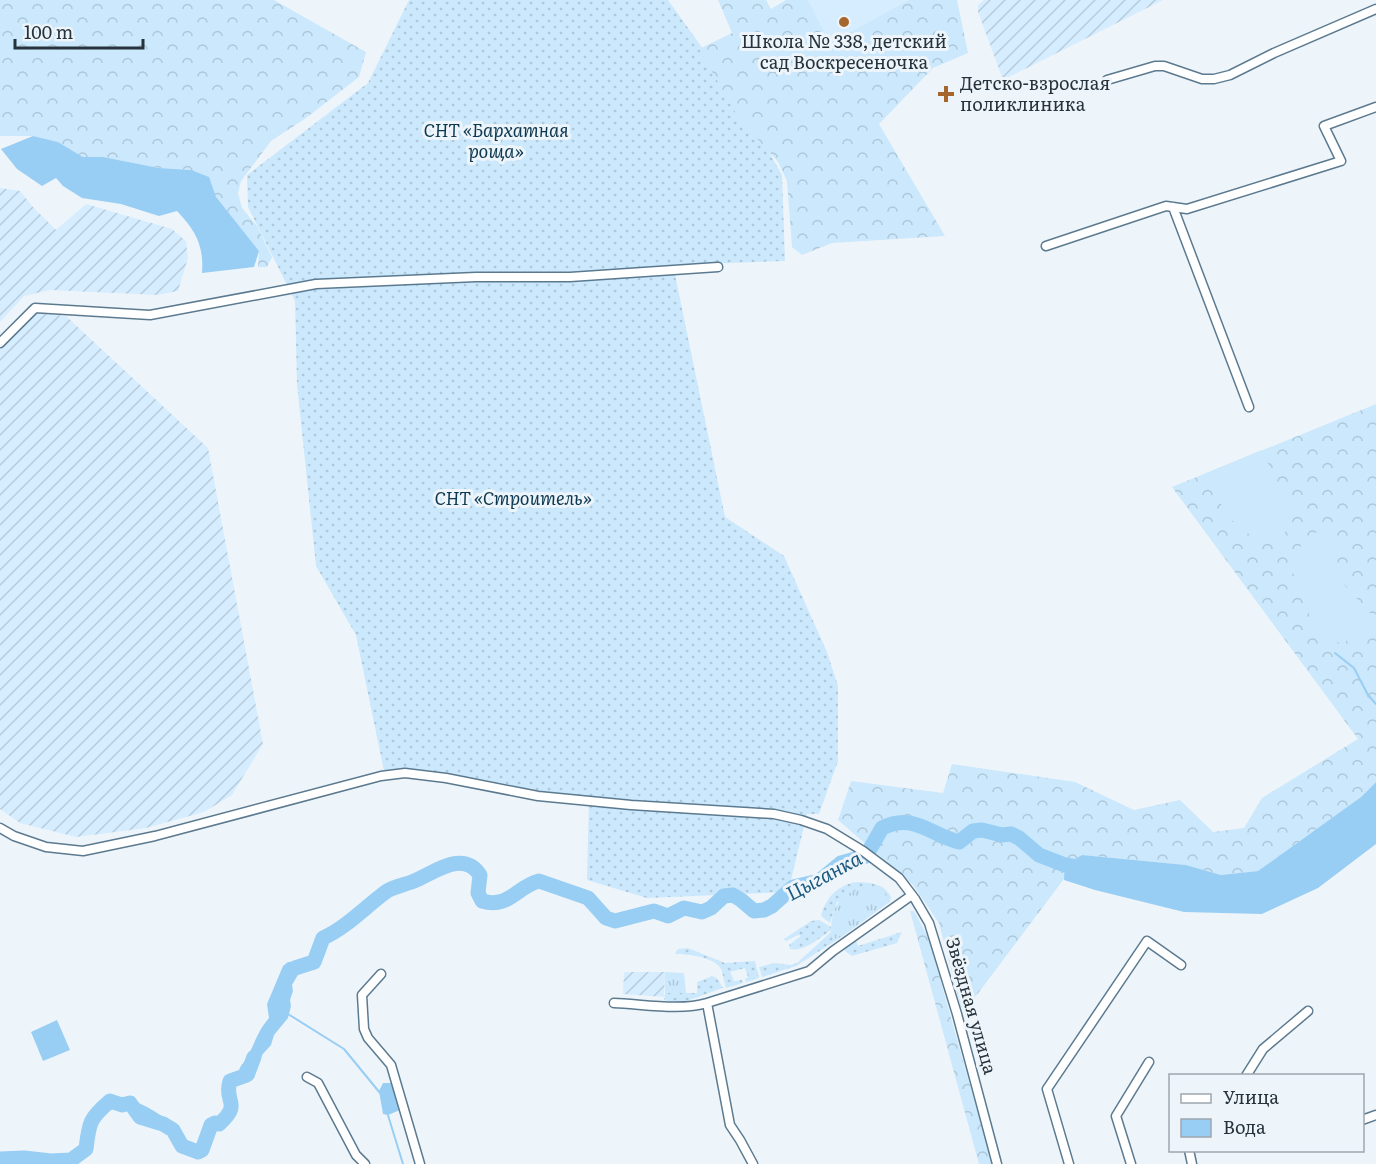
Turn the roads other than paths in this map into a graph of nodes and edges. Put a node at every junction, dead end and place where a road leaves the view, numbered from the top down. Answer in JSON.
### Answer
{"nodes":[{"id":1,"x":1375,"y":11,"type":"edge"},
{"id":2,"x":1107,"y":80,"type":"dead end"},
{"id":3,"x":1376,"y":106,"type":"edge"},
{"id":4,"x":1173,"y":207,"type":"junction"},
{"id":5,"x":1046,"y":246,"type":"dead end"},
{"id":6,"x":718,"y":267,"type":"dead end"},
{"id":7,"x":0,"y":343,"type":"edge"},
{"id":8,"x":1249,"y":407,"type":"dead end"},
{"id":9,"x":0,"y":828,"type":"edge"},
{"id":10,"x":912,"y":895,"type":"junction"},
{"id":11,"x":1181,"y":965,"type":"dead end"},
{"id":12,"x":381,"y":974,"type":"dead end"},
{"id":13,"x":614,"y":1003,"type":"dead end"},
{"id":14,"x":707,"y":1003,"type":"junction"},
{"id":15,"x":1308,"y":1011,"type":"dead end"},
{"id":16,"x":1149,"y":1062,"type":"dead end"},
{"id":17,"x":1247,"y":1074,"type":"edge"},
{"id":18,"x":307,"y":1077,"type":"dead end"},
{"id":19,"x":365,"y":1164,"type":"edge"},
{"id":20,"x":420,"y":1164,"type":"edge"},
{"id":21,"x":753,"y":1164,"type":"edge"},
{"id":22,"x":997,"y":1164,"type":"edge"},
{"id":23,"x":1069,"y":1164,"type":"edge"},
{"id":24,"x":1131,"y":1164,"type":"edge"}],
"edges":[{"from":1,"to":2,"type":"street"},
{"from":3,"to":4,"type":"street"},
{"from":4,"to":5,"type":"street"},
{"from":4,"to":8,"type":"street"},
{"from":6,"to":7,"type":"street"},
{"from":9,"to":10,"type":"street","name":"Звёздная улица"},
{"from":10,"to":14,"type":"street"},
{"from":10,"to":22,"type":"street","name":"Звёздная улица"},
{"from":11,"to":23,"type":"street"},
{"from":12,"to":20,"type":"street"},
{"from":13,"to":14,"type":"street"},
{"from":14,"to":21,"type":"street"},
{"from":15,"to":17,"type":"street"},
{"from":16,"to":24,"type":"street"},
{"from":18,"to":19,"type":"street"}]}
